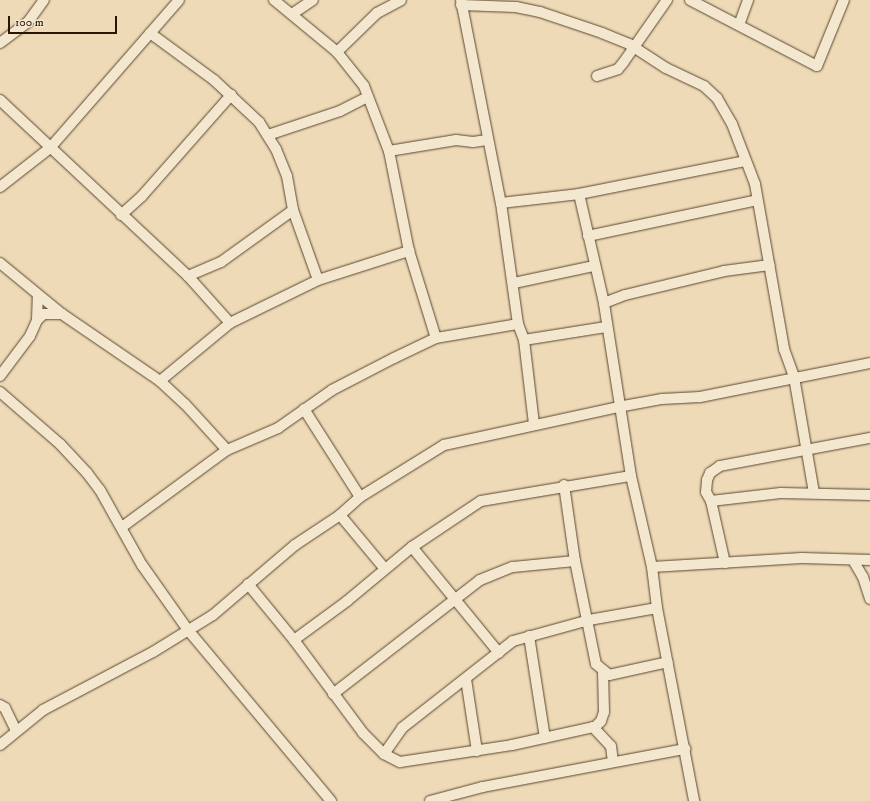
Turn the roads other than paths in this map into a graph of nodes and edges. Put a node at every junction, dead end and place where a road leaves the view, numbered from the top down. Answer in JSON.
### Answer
{"nodes":[{"id":1,"x":44,"y":0,"type":"edge"},
{"id":2,"x":179,"y":0,"type":"edge"},
{"id":3,"x":274,"y":0,"type":"edge"},
{"id":4,"x":313,"y":0,"type":"edge"},
{"id":5,"x":401,"y":0,"type":"edge"},
{"id":6,"x":667,"y":0,"type":"edge"},
{"id":7,"x":690,"y":0,"type":"edge"},
{"id":8,"x":748,"y":0,"type":"edge"},
{"id":9,"x":844,"y":0,"type":"edge"},
{"id":10,"x":461,"y":2,"type":"edge"},
{"id":11,"x":292,"y":14,"type":"junction"},
{"id":12,"x":739,"y":25,"type":"junction"},
{"id":13,"x":150,"y":34,"type":"junction"},
{"id":14,"x":0,"y":43,"type":"edge"},
{"id":15,"x":634,"y":48,"type":"junction"},
{"id":16,"x":337,"y":52,"type":"junction"},
{"id":17,"x":597,"y":76,"type":"dead end"},
{"id":18,"x":231,"y":95,"type":"junction"},
{"id":19,"x":367,"y":97,"type":"junction"},
{"id":20,"x":0,"y":100,"type":"edge"},
{"id":21,"x":268,"y":135,"type":"junction"},
{"id":22,"x":487,"y":140,"type":"junction"},
{"id":23,"x":50,"y":148,"type":"junction"},
{"id":24,"x":389,"y":151,"type":"junction"},
{"id":25,"x":745,"y":161,"type":"junction"},
{"id":26,"x":0,"y":187,"type":"edge"},
{"id":27,"x":579,"y":194,"type":"junction"},
{"id":28,"x":757,"y":200,"type":"junction"},
{"id":29,"x":501,"y":203,"type":"junction"},
{"id":30,"x":293,"y":210,"type":"junction"},
{"id":31,"x":121,"y":216,"type":"junction"},
{"id":32,"x":588,"y":236,"type":"junction"},
{"id":33,"x":409,"y":252,"type":"junction"},
{"id":34,"x":0,"y":263,"type":"edge"},
{"id":35,"x":770,"y":265,"type":"junction"},
{"id":36,"x":594,"y":266,"type":"junction"},
{"id":37,"x":188,"y":276,"type":"junction"},
{"id":38,"x":318,"y":280,"type":"junction"},
{"id":39,"x":514,"y":282,"type":"junction"},
{"id":40,"x":38,"y":295,"type":"junction"},
{"id":41,"x":604,"y":303,"type":"junction"},
{"id":42,"x":62,"y":314,"type":"junction"},
{"id":43,"x":37,"y":320,"type":"junction"},
{"id":44,"x":230,"y":323,"type":"junction"},
{"id":45,"x":518,"y":324,"type":"junction"},
{"id":46,"x":606,"y":327,"type":"junction"},
{"id":47,"x":436,"y":338,"type":"junction"},
{"id":48,"x":524,"y":340,"type":"junction"},
{"id":49,"x":870,"y":363,"type":"edge"},
{"id":50,"x":0,"y":376,"type":"edge"},
{"id":51,"x":794,"y":377,"type":"junction"},
{"id":52,"x":160,"y":381,"type":"junction"},
{"id":53,"x":0,"y":392,"type":"edge"},
{"id":54,"x":618,"y":407,"type":"junction"},
{"id":55,"x":304,"y":409,"type":"junction"},
{"id":56,"x":534,"y":424,"type":"junction"},
{"id":57,"x":870,"y":438,"type":"edge"},
{"id":58,"x":807,"y":449,"type":"junction"},
{"id":59,"x":227,"y":450,"type":"junction"},
{"id":60,"x":631,"y":476,"type":"junction"},
{"id":61,"x":564,"y":486,"type":"junction"},
{"id":62,"x":814,"y":493,"type":"junction"},
{"id":63,"x":870,"y":495,"type":"edge"},
{"id":64,"x":360,"y":497,"type":"junction"},
{"id":65,"x":711,"y":501,"type":"junction"},
{"id":66,"x":340,"y":515,"type":"junction"},
{"id":67,"x":122,"y":527,"type":"junction"},
{"id":68,"x":412,"y":547,"type":"junction"},
{"id":69,"x":853,"y":560,"type":"junction"},
{"id":70,"x":870,"y":560,"type":"edge"},
{"id":71,"x":575,"y":561,"type":"junction"},
{"id":72,"x":724,"y":563,"type":"junction"},
{"id":73,"x":652,"y":567,"type":"junction"},
{"id":74,"x":385,"y":569,"type":"junction"},
{"id":75,"x":248,"y":584,"type":"junction"},
{"id":76,"x":454,"y":599,"type":"junction"},
{"id":77,"x":870,"y":599,"type":"edge"},
{"id":78,"x":657,"y":608,"type":"junction"},
{"id":79,"x":589,"y":620,"type":"junction"},
{"id":80,"x":188,"y":630,"type":"junction"},
{"id":81,"x":529,"y":636,"type":"junction"},
{"id":82,"x":294,"y":640,"type":"junction"},
{"id":83,"x":499,"y":653,"type":"junction"},
{"id":84,"x":668,"y":662,"type":"junction"},
{"id":85,"x":603,"y":671,"type":"junction"},
{"id":86,"x":466,"y":679,"type":"junction"},
{"id":87,"x":333,"y":694,"type":"junction"},
{"id":88,"x":0,"y":704,"type":"edge"},
{"id":89,"x":595,"y":727,"type":"junction"},
{"id":90,"x":16,"y":731,"type":"junction"},
{"id":91,"x":545,"y":738,"type":"junction"},
{"id":92,"x":0,"y":745,"type":"edge"},
{"id":93,"x":685,"y":749,"type":"junction"},
{"id":94,"x":477,"y":751,"type":"junction"},
{"id":95,"x":384,"y":754,"type":"junction"},
{"id":96,"x":613,"y":762,"type":"junction"},
{"id":97,"x":332,"y":801,"type":"edge"},
{"id":98,"x":430,"y":801,"type":"edge"},
{"id":99,"x":694,"y":801,"type":"edge"}],
"edges":[{"from":1,"to":14,"type":"street"},
{"from":2,"to":13,"type":"street"},
{"from":3,"to":11,"type":"street"},
{"from":4,"to":11,"type":"street"},
{"from":5,"to":16,"type":"street"},
{"from":6,"to":15,"type":"street"},
{"from":7,"to":12,"type":"street"},
{"from":8,"to":12,"type":"street"},
{"from":9,"to":12,"type":"street"},
{"from":10,"to":15,"type":"street"},
{"from":10,"to":22,"type":"street"},
{"from":11,"to":16,"type":"street"},
{"from":13,"to":18,"type":"street"},
{"from":13,"to":23,"type":"street"},
{"from":15,"to":17,"type":"street"},
{"from":15,"to":25,"type":"street"},
{"from":16,"to":19,"type":"street"},
{"from":18,"to":21,"type":"street"},
{"from":18,"to":31,"type":"street"},
{"from":19,"to":21,"type":"street"},
{"from":19,"to":24,"type":"street"},
{"from":20,"to":23,"type":"street"},
{"from":21,"to":30,"type":"street"},
{"from":22,"to":24,"type":"street"},
{"from":22,"to":29,"type":"street"},
{"from":23,"to":26,"type":"street"},
{"from":23,"to":31,"type":"street"},
{"from":24,"to":33,"type":"street"},
{"from":25,"to":27,"type":"street"},
{"from":25,"to":28,"type":"street"},
{"from":27,"to":29,"type":"street"},
{"from":27,"to":32,"type":"street"},
{"from":28,"to":32,"type":"street"},
{"from":28,"to":35,"type":"street"},
{"from":29,"to":39,"type":"street"},
{"from":30,"to":37,"type":"street"},
{"from":30,"to":38,"type":"street"},
{"from":31,"to":37,"type":"street"},
{"from":32,"to":36,"type":"street"},
{"from":33,"to":38,"type":"street"},
{"from":33,"to":47,"type":"street"},
{"from":34,"to":40,"type":"street"},
{"from":35,"to":41,"type":"street"},
{"from":35,"to":51,"type":"street"},
{"from":36,"to":39,"type":"street"},
{"from":36,"to":41,"type":"street"},
{"from":37,"to":44,"type":"street"},
{"from":38,"to":44,"type":"street"},
{"from":39,"to":45,"type":"street"},
{"from":40,"to":42,"type":"street"},
{"from":40,"to":43,"type":"street"},
{"from":41,"to":46,"type":"street"},
{"from":42,"to":43,"type":"street"},
{"from":42,"to":52,"type":"street"},
{"from":43,"to":50,"type":"street"},
{"from":44,"to":52,"type":"street"},
{"from":45,"to":47,"type":"street"},
{"from":45,"to":48,"type":"street"},
{"from":46,"to":48,"type":"street"},
{"from":46,"to":54,"type":"street"},
{"from":47,"to":55,"type":"street"},
{"from":48,"to":56,"type":"street"},
{"from":49,"to":51,"type":"street"},
{"from":51,"to":54,"type":"street"},
{"from":51,"to":58,"type":"street"},
{"from":52,"to":59,"type":"street"},
{"from":53,"to":67,"type":"street"},
{"from":54,"to":56,"type":"street"},
{"from":54,"to":60,"type":"street"},
{"from":55,"to":59,"type":"street"},
{"from":55,"to":64,"type":"street"},
{"from":56,"to":64,"type":"street"},
{"from":57,"to":58,"type":"street"},
{"from":58,"to":62,"type":"street"},
{"from":58,"to":65,"type":"street"},
{"from":59,"to":67,"type":"street"},
{"from":60,"to":61,"type":"street"},
{"from":60,"to":73,"type":"street"},
{"from":61,"to":68,"type":"street"},
{"from":61,"to":71,"type":"street"},
{"from":62,"to":63,"type":"street"},
{"from":62,"to":65,"type":"street"},
{"from":64,"to":66,"type":"street"},
{"from":65,"to":72,"type":"street"},
{"from":66,"to":74,"type":"street"},
{"from":66,"to":75,"type":"street"},
{"from":67,"to":80,"type":"street"},
{"from":68,"to":74,"type":"street"},
{"from":68,"to":76,"type":"street"},
{"from":69,"to":70,"type":"street"},
{"from":69,"to":72,"type":"street"},
{"from":69,"to":77,"type":"street"},
{"from":71,"to":76,"type":"street"},
{"from":71,"to":79,"type":"street"},
{"from":72,"to":73,"type":"street"},
{"from":73,"to":78,"type":"street"},
{"from":74,"to":82,"type":"street"},
{"from":75,"to":80,"type":"street"},
{"from":75,"to":82,"type":"street"},
{"from":76,"to":83,"type":"street"},
{"from":76,"to":87,"type":"street"},
{"from":78,"to":79,"type":"street"},
{"from":78,"to":84,"type":"street"},
{"from":79,"to":81,"type":"street"},
{"from":79,"to":85,"type":"street"},
{"from":80,"to":90,"type":"street"},
{"from":80,"to":97,"type":"street"},
{"from":81,"to":83,"type":"street"},
{"from":81,"to":91,"type":"street"},
{"from":82,"to":87,"type":"street"},
{"from":83,"to":86,"type":"street"},
{"from":84,"to":85,"type":"street"},
{"from":84,"to":93,"type":"street"},
{"from":85,"to":89,"type":"street"},
{"from":86,"to":94,"type":"street"},
{"from":86,"to":95,"type":"street"},
{"from":87,"to":95,"type":"street"},
{"from":88,"to":90,"type":"street"},
{"from":89,"to":91,"type":"street"},
{"from":89,"to":96,"type":"street"},
{"from":90,"to":92,"type":"street"},
{"from":91,"to":94,"type":"street"},
{"from":93,"to":96,"type":"street"},
{"from":93,"to":99,"type":"street"},
{"from":94,"to":95,"type":"street"},
{"from":96,"to":98,"type":"street"}]}
